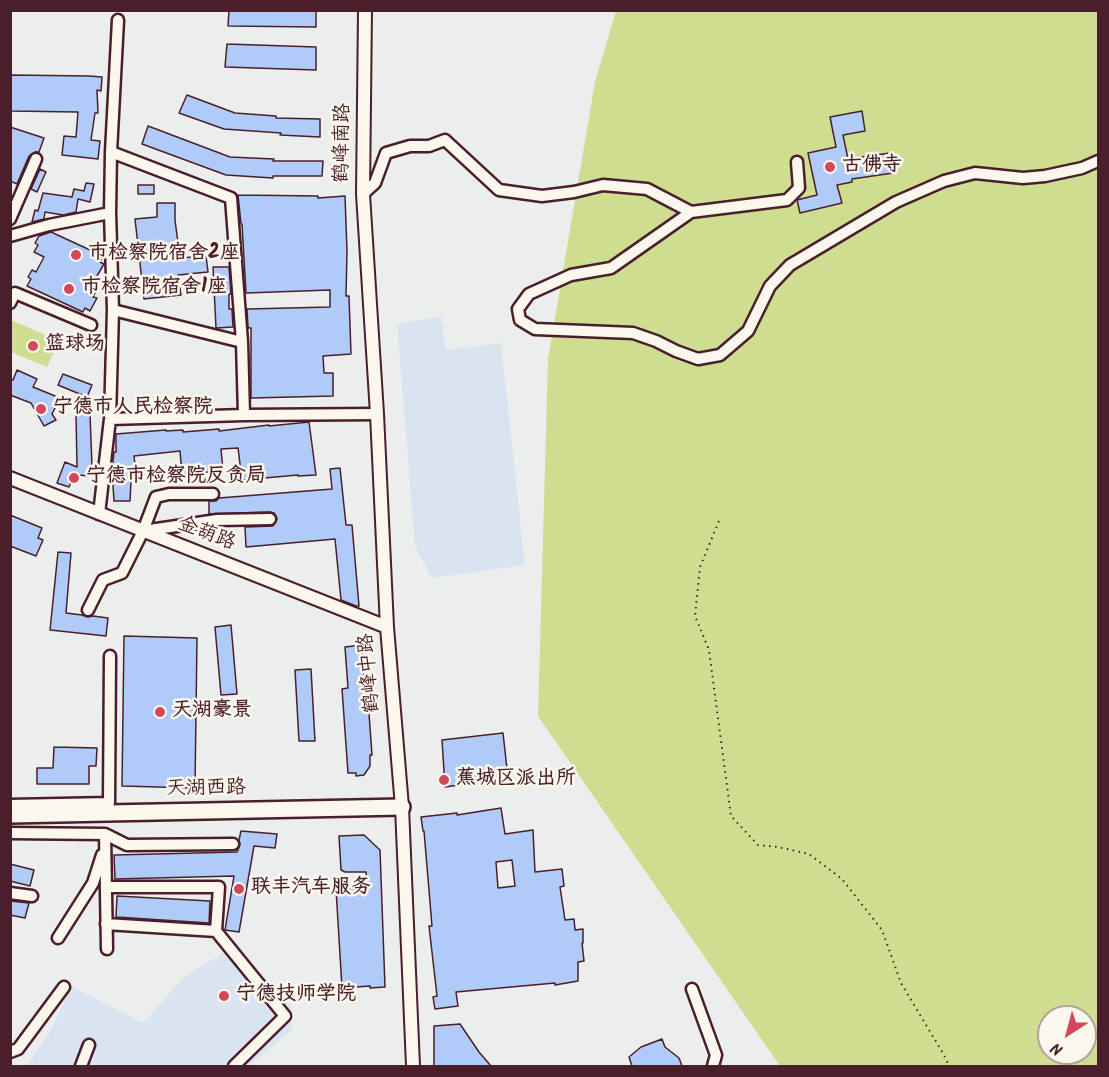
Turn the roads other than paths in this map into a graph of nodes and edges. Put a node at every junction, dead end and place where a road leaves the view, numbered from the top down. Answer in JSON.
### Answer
{"nodes":[{"id":1,"x":365,"y":10,"type":"edge"},
{"id":2,"x":118,"y":20,"type":"dead end"},
{"id":3,"x":111,"y":152,"type":"junction"},
{"id":4,"x":36,"y":159,"type":"dead end"},
{"id":5,"x":1098,"y":161,"type":"edge"},
{"id":6,"x":797,"y":162,"type":"dead end"},
{"id":7,"x":363,"y":195,"type":"junction"},
{"id":8,"x":691,"y":212,"type":"junction"},
{"id":9,"x":110,"y":213,"type":"junction"},
{"id":10,"x":10,"y":219,"type":"edge"},
{"id":11,"x":10,"y":236,"type":"edge"},
{"id":12,"x":369,"y":276,"type":"joint"},
{"id":13,"x":10,"y":303,"type":"edge"},
{"id":14,"x":113,"y":310,"type":"junction"},
{"id":15,"x":91,"y":325,"type":"dead end"},
{"id":16,"x":242,"y":342,"type":"junction"},
{"id":17,"x":377,"y":414,"type":"junction"},
{"id":18,"x":244,"y":415,"type":"junction"},
{"id":19,"x":110,"y":419,"type":"junction"},
{"id":20,"x":10,"y":478,"type":"edge"},
{"id":21,"x":213,"y":494,"type":"dead end"},
{"id":22,"x":99,"y":514,"type":"junction"},
{"id":23,"x":270,"y":519,"type":"dead end"},
{"id":24,"x":143,"y":531,"type":"junction"},
{"id":25,"x":88,"y":610,"type":"dead end"},
{"id":26,"x":387,"y":627,"type":"junction"},
{"id":27,"x":110,"y":656,"type":"dead end"},
{"id":28,"x":10,"y":805,"type":"edge"},
{"id":29,"x":402,"y":807,"type":"junction"},
{"id":30,"x":10,"y":815,"type":"edge"},
{"id":31,"x":10,"y":833,"type":"edge"},
{"id":32,"x":105,"y":839,"type":"junction"},
{"id":33,"x":233,"y":844,"type":"dead end"},
{"id":34,"x":106,"y":887,"type":"junction"},
{"id":35,"x":10,"y":893,"type":"edge"},
{"id":36,"x":32,"y":896,"type":"dead end"},
{"id":37,"x":106,"y":924,"type":"junction"},
{"id":38,"x":216,"y":931,"type":"junction"},
{"id":39,"x":58,"y":938,"type":"dead end"},
{"id":40,"x":107,"y":949,"type":"dead end"},
{"id":41,"x":64,"y":987,"type":"dead end"},
{"id":42,"x":692,"y":989,"type":"dead end"},
{"id":43,"x":89,"y":1045,"type":"dead end"},
{"id":44,"x":10,"y":1052,"type":"edge"},
{"id":45,"x":81,"y":1066,"type":"edge"},
{"id":46,"x":234,"y":1066,"type":"edge"},
{"id":47,"x":413,"y":1066,"type":"edge"},
{"id":48,"x":713,"y":1066,"type":"edge"}],
"edges":[{"from":1,"to":7,"type":"street","name":"鹤峰南路"},
{"from":2,"to":3,"type":"street"},
{"from":3,"to":9,"type":"street"},
{"from":3,"to":16,"type":"street"},
{"from":4,"to":10,"type":"street"},
{"from":5,"to":8,"type":"street"},
{"from":6,"to":8,"type":"street"},
{"from":7,"to":8,"type":"street"},
{"from":7,"to":12,"type":"street","name":"鹤峰南路"},
{"from":9,"to":11,"type":"street"},
{"from":9,"to":14,"type":"street"},
{"from":12,"to":17,"type":"street","name":"鹤峰中路"},
{"from":13,"to":15,"type":"street"},
{"from":14,"to":16,"type":"street"},
{"from":14,"to":19,"type":"street"},
{"from":16,"to":18,"type":"street"},
{"from":17,"to":18,"type":"street"},
{"from":17,"to":26,"type":"street","name":"鹤峰中路"},
{"from":18,"to":19,"type":"street"},
{"from":19,"to":22,"type":"street"},
{"from":20,"to":22,"type":"street","name":"金葫路"},
{"from":21,"to":24,"type":"street"},
{"from":22,"to":24,"type":"street","name":"金葫路"},
{"from":23,"to":24,"type":"street"},
{"from":24,"to":25,"type":"street"},
{"from":24,"to":26,"type":"street","name":"金葫路"},
{"from":26,"to":29,"type":"street","name":"鹤峰中路"},
{"from":27,"to":28,"type":"street"},
{"from":29,"to":30,"type":"main road","name":"天湖西路"},
{"from":29,"to":47,"type":"street","name":"鹤峰中路"},
{"from":31,"to":32,"type":"street"},
{"from":32,"to":33,"type":"street"},
{"from":32,"to":34,"type":"street"},
{"from":32,"to":39,"type":"street"},
{"from":34,"to":37,"type":"street"},
{"from":34,"to":38,"type":"street"},
{"from":35,"to":36,"type":"street"},
{"from":37,"to":38,"type":"street"},
{"from":37,"to":40,"type":"street"},
{"from":38,"to":46,"type":"street"},
{"from":41,"to":44,"type":"street"},
{"from":42,"to":48,"type":"street"},
{"from":43,"to":45,"type":"street"}]}
